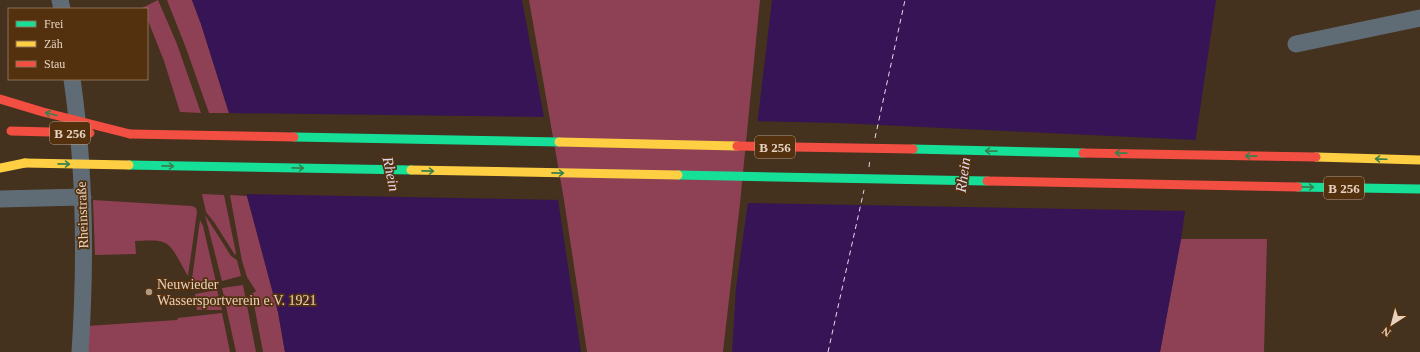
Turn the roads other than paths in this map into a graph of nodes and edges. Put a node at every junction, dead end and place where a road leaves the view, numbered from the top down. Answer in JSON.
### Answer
{"nodes":[{"id":1,"x":1420,"y":18,"type":"edge"},
{"id":2,"x":1296,"y":44,"type":"dead end"},
{"id":3,"x":72,"y":80,"type":"edge"},
{"id":4,"x":0,"y":99,"type":"edge"},
{"id":5,"x":0,"y":131,"type":"edge"},
{"id":6,"x":130,"y":134,"type":"junction"},
{"id":7,"x":1420,"y":160,"type":"edge"},
{"id":8,"x":0,"y":161,"type":"edge"},
{"id":9,"x":25,"y":163,"type":"junction"},
{"id":10,"x":0,"y":168,"type":"edge"},
{"id":11,"x":1420,"y":189,"type":"edge"},
{"id":12,"x":83,"y":197,"type":"junction"},
{"id":13,"x":0,"y":199,"type":"edge"},
{"id":14,"x":80,"y":352,"type":"edge"}],
"edges":[{"from":1,"to":2,"type":"street"},
{"from":3,"to":12,"type":"street","name":"Rheinstraße"},
{"from":6,"to":4,"type":"highway","one_way":true,"bridge":true},
{"from":5,"to":6,"type":"highway","number":"B 256","bridge":true},
{"from":7,"to":6,"type":"highway","number":"B 256","one_way":true},
{"from":8,"to":9,"type":"highway","number":"B 256"},
{"from":9,"to":10,"type":"highway"},
{"from":9,"to":11,"type":"highway","number":"B 256","one_way":true,"bridge":true},
{"from":12,"to":13,"type":"street"},
{"from":12,"to":14,"type":"street","name":"Rheinstraße"}]}
